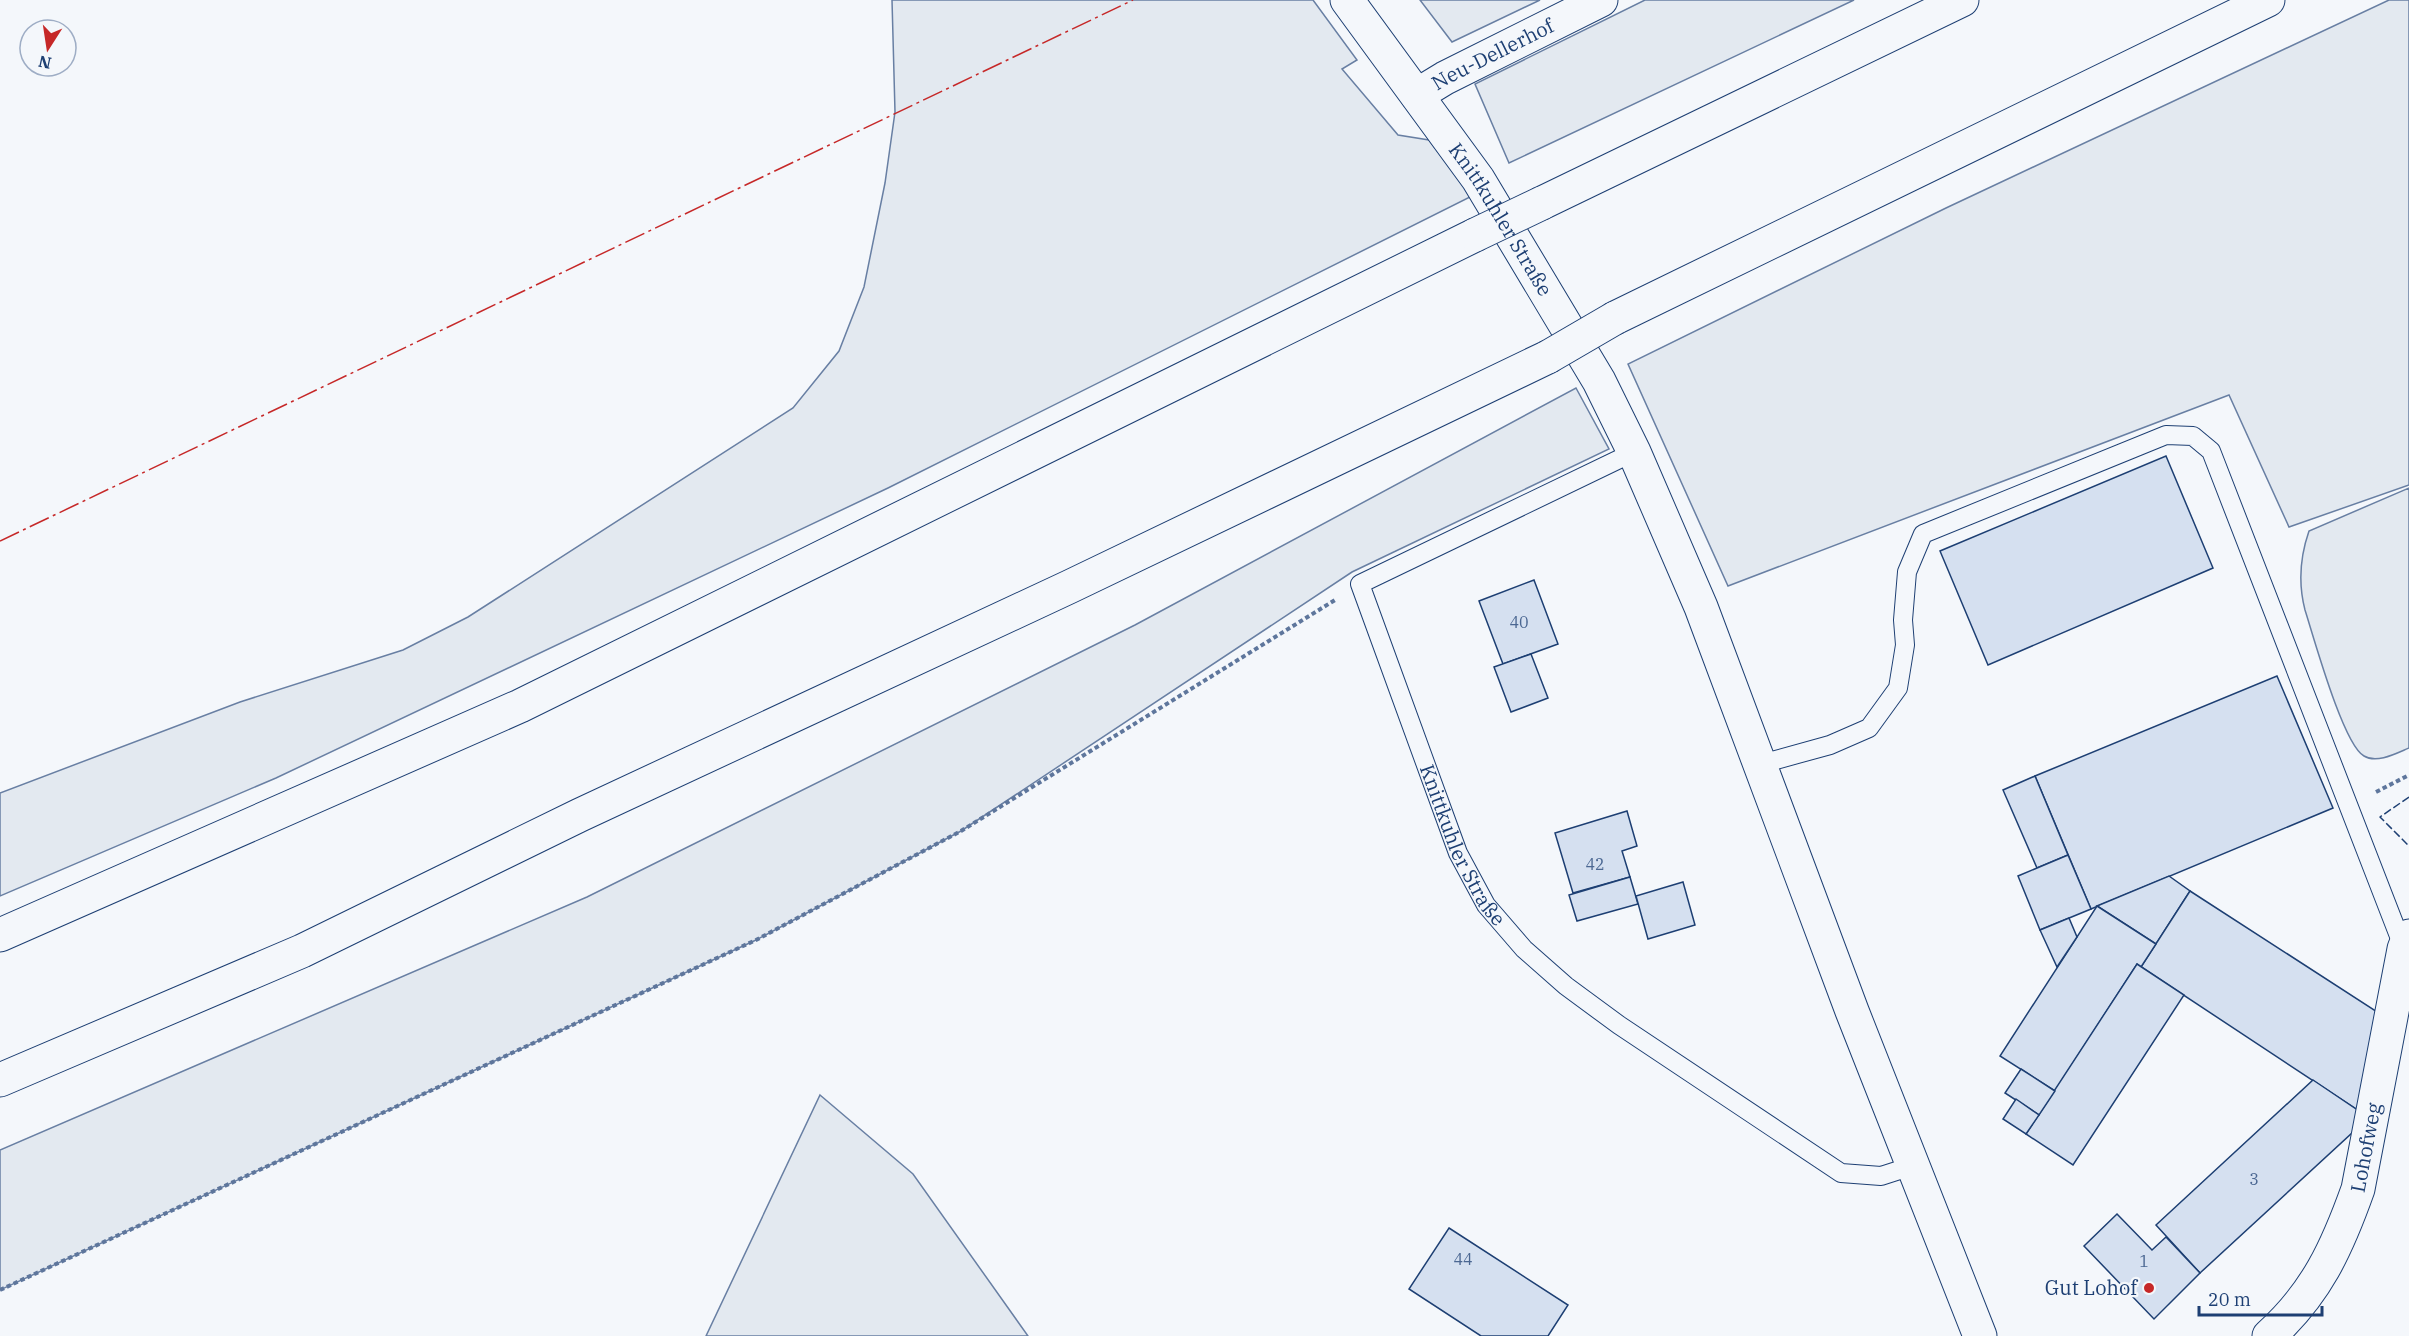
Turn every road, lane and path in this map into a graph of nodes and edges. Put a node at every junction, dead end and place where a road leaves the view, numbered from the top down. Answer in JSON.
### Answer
{"nodes":[{"id":1,"x":1347,"y":0,"type":"edge"},
{"id":2,"x":1600,"y":0,"type":"edge"},
{"id":3,"x":1962,"y":0,"type":"edge"},
{"id":4,"x":2268,"y":0,"type":"edge"},
{"id":5,"x":1417,"y":95,"type":"junction"},
{"id":6,"x":1634,"y":452,"type":"junction"},
{"id":7,"x":1360,"y":584,"type":"junction"},
{"id":8,"x":1761,"y":764,"type":"junction"},
{"id":9,"x":2409,"y":775,"type":"edge"},
{"id":10,"x":2348,"y":803,"type":"junction"},
{"id":11,"x":0,"y":935,"type":"edge"},
{"id":12,"x":2406,"y":942,"type":"edge"},
{"id":13,"x":0,"y":1080,"type":"edge"},
{"id":14,"x":1912,"y":1166,"type":"junction"},
{"id":15,"x":0,"y":1290,"type":"edge"},
{"id":16,"x":1980,"y":1336,"type":"edge"},
{"id":17,"x":2269,"y":1336,"type":"edge"}],
"edges":[{"from":1,"to":5,"type":"main road","name":"Knittkuhler Straße"},
{"from":2,"to":5,"type":"main road","name":"Neu-Dellerhof"},
{"from":3,"to":11,"type":"main road","bridge":true},
{"from":4,"to":13,"type":"main road","bridge":true},
{"from":5,"to":6,"type":"main road","name":"Knittkuhler Straße"},
{"from":6,"to":7,"type":"lane"},
{"from":6,"to":8,"type":"main road","name":"Knittkuhler Straße"},
{"from":7,"to":14,"type":"lane","name":"Knittkuhler Straße"},
{"from":7,"to":15,"type":"path"},
{"from":8,"to":10,"type":"lane"},
{"from":8,"to":14,"type":"main road","name":"Knittkuhler Straße"},
{"from":9,"to":10,"type":"path"},
{"from":10,"to":12,"type":"lane"},
{"from":12,"to":17,"type":"main road","name":"Lohofweg"},
{"from":14,"to":16,"type":"main road","name":"Knittkuhler Straße"}]}
